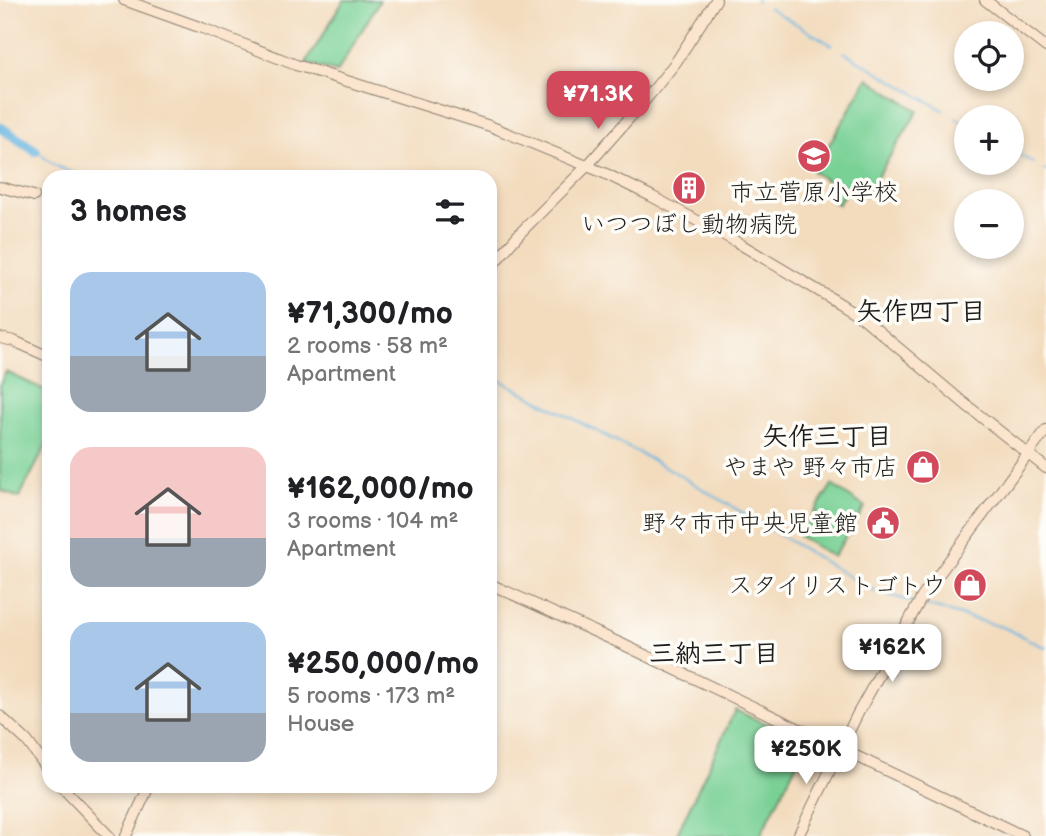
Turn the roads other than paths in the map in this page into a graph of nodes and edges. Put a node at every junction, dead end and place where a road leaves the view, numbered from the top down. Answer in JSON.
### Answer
{"nodes":[{"id":1,"x":124,"y":0,"type":"edge"},
{"id":2,"x":716,"y":0,"type":"edge"},
{"id":3,"x":985,"y":0,"type":"edge"},
{"id":4,"x":1046,"y":47,"type":"edge"},
{"id":5,"x":587,"y":166,"type":"junction"},
{"id":6,"x":0,"y":187,"type":"edge"},
{"id":7,"x":34,"y":196,"type":"dead end"},
{"id":8,"x":497,"y":260,"type":"edge"},
{"id":9,"x":0,"y":338,"type":"edge"},
{"id":10,"x":42,"y":354,"type":"edge"},
{"id":11,"x":1046,"y":430,"type":"edge"},
{"id":12,"x":1027,"y":454,"type":"junction"},
{"id":13,"x":1046,"y":468,"type":"edge"},
{"id":14,"x":497,"y":587,"type":"edge"},
{"id":15,"x":0,"y":716,"type":"edge"},
{"id":16,"x":841,"y":749,"type":"junction"},
{"id":17,"x":42,"y":761,"type":"edge"},
{"id":18,"x":68,"y":793,"type":"edge"},
{"id":19,"x":146,"y":793,"type":"edge"},
{"id":20,"x":109,"y":836,"type":"edge"},
{"id":21,"x":126,"y":836,"type":"edge"},
{"id":22,"x":798,"y":836,"type":"edge"},
{"id":23,"x":1023,"y":836,"type":"edge"}],
"edges":[{"from":1,"to":5,"type":"street"},
{"from":2,"to":5,"type":"street"},
{"from":3,"to":4,"type":"street"},
{"from":5,"to":8,"type":"street"},
{"from":5,"to":12,"type":"street"},
{"from":6,"to":7,"type":"street"},
{"from":9,"to":10,"type":"street"},
{"from":11,"to":12,"type":"street"},
{"from":12,"to":13,"type":"street"},
{"from":12,"to":16,"type":"street"},
{"from":14,"to":16,"type":"street"},
{"from":15,"to":17,"type":"street"},
{"from":16,"to":22,"type":"street"},
{"from":16,"to":23,"type":"street"},
{"from":18,"to":20,"type":"street"},
{"from":19,"to":21,"type":"street"}]}
